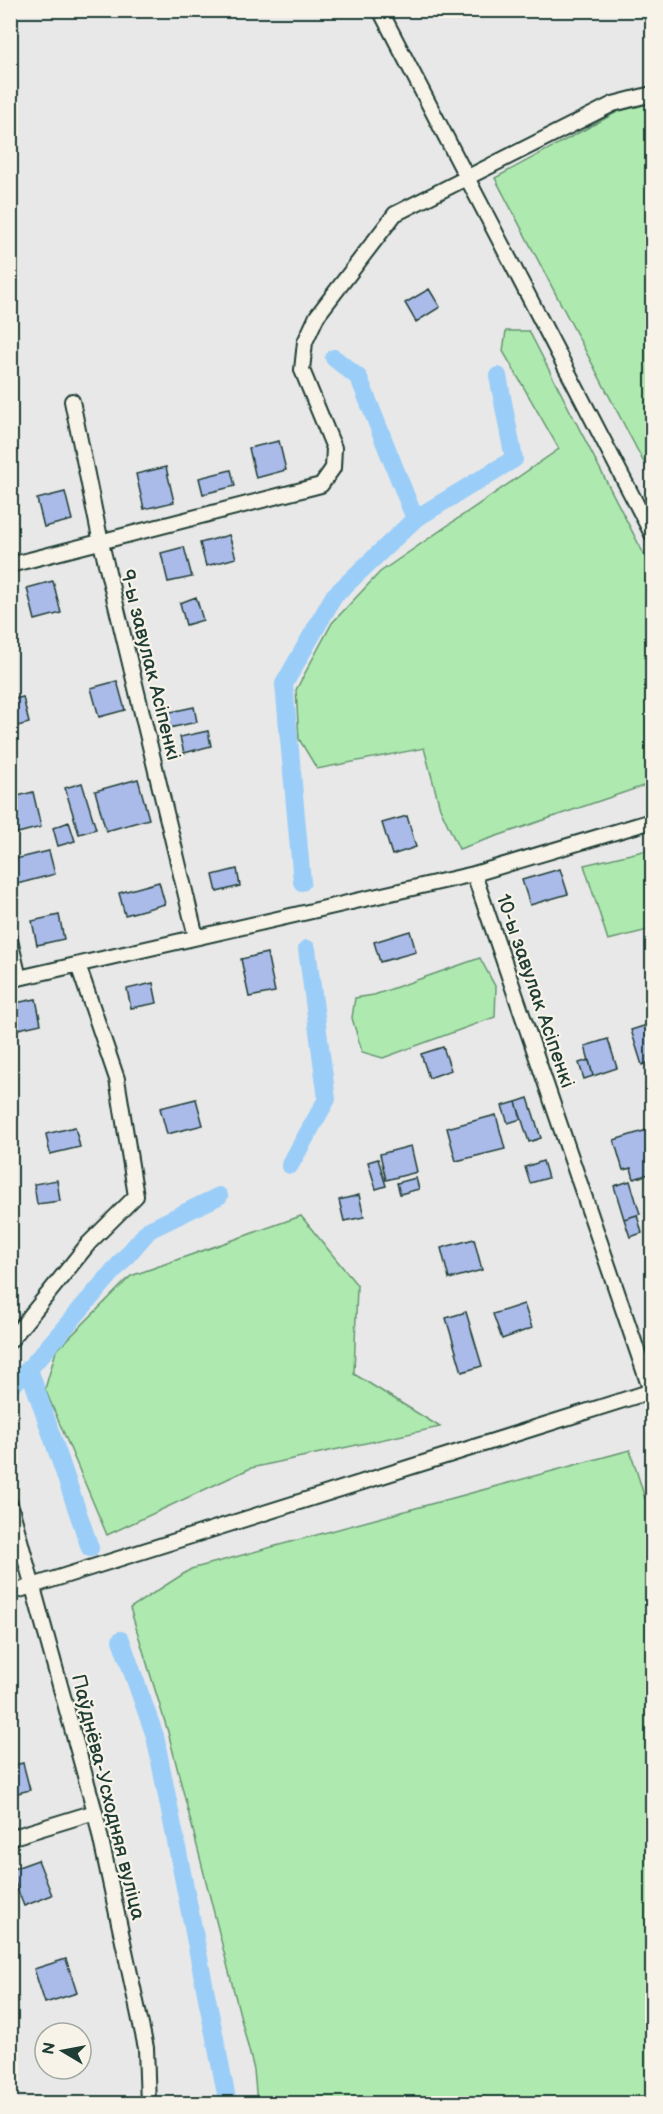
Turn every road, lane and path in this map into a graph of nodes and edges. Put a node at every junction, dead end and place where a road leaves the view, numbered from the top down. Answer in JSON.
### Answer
{"nodes":[{"id":1,"x":380,"y":10,"type":"edge"},
{"id":2,"x":652,"y":94,"type":"edge"},
{"id":3,"x":469,"y":178,"type":"junction"},
{"id":4,"x":72,"y":401,"type":"dead end"},
{"id":5,"x":652,"y":534,"type":"edge"},
{"id":6,"x":101,"y":543,"type":"junction"},
{"id":7,"x":10,"y":565,"type":"edge"},
{"id":8,"x":652,"y":821,"type":"edge"},
{"id":9,"x":474,"y":874,"type":"junction"},
{"id":10,"x":196,"y":937,"type":"junction"},
{"id":11,"x":10,"y":940,"type":"edge"},
{"id":12,"x":78,"y":965,"type":"junction"},
{"id":13,"x":15,"y":979,"type":"edge"},
{"id":14,"x":10,"y":1341,"type":"edge"},
{"id":15,"x":652,"y":1392,"type":"edge"},
{"id":16,"x":10,"y":1504,"type":"edge"},
{"id":17,"x":33,"y":1584,"type":"junction"},
{"id":18,"x":10,"y":1593,"type":"edge"},
{"id":19,"x":95,"y":1812,"type":"junction"},
{"id":20,"x":10,"y":1838,"type":"edge"},
{"id":21,"x":148,"y":2103,"type":"edge"}],
"edges":[{"from":1,"to":3,"type":"street"},
{"from":2,"to":3,"type":"street"},
{"from":3,"to":5,"type":"street"},
{"from":3,"to":6,"type":"street"},
{"from":4,"to":6,"type":"street","name":"9-ы завулак Асіпенкі"},
{"from":6,"to":7,"type":"street"},
{"from":6,"to":10,"type":"street","name":"9-ы завулак Асіпенкі"},
{"from":8,"to":9,"type":"street"},
{"from":9,"to":10,"type":"street"},
{"from":9,"to":15,"type":"street","name":"10-ы завулак Асіпенкі"},
{"from":10,"to":12,"type":"street"},
{"from":11,"to":13,"type":"street"},
{"from":12,"to":13,"type":"street"},
{"from":12,"to":14,"type":"street"},
{"from":15,"to":17,"type":"street"},
{"from":16,"to":17,"type":"street","name":"Паўднёва-Усходняя вуліца"},
{"from":17,"to":18,"type":"street"},
{"from":17,"to":19,"type":"street","name":"Паўднёва-Усходняя вуліца"},
{"from":19,"to":20,"type":"street"},
{"from":19,"to":21,"type":"street","name":"Паўднёва-Усходняя вуліца"}]}
